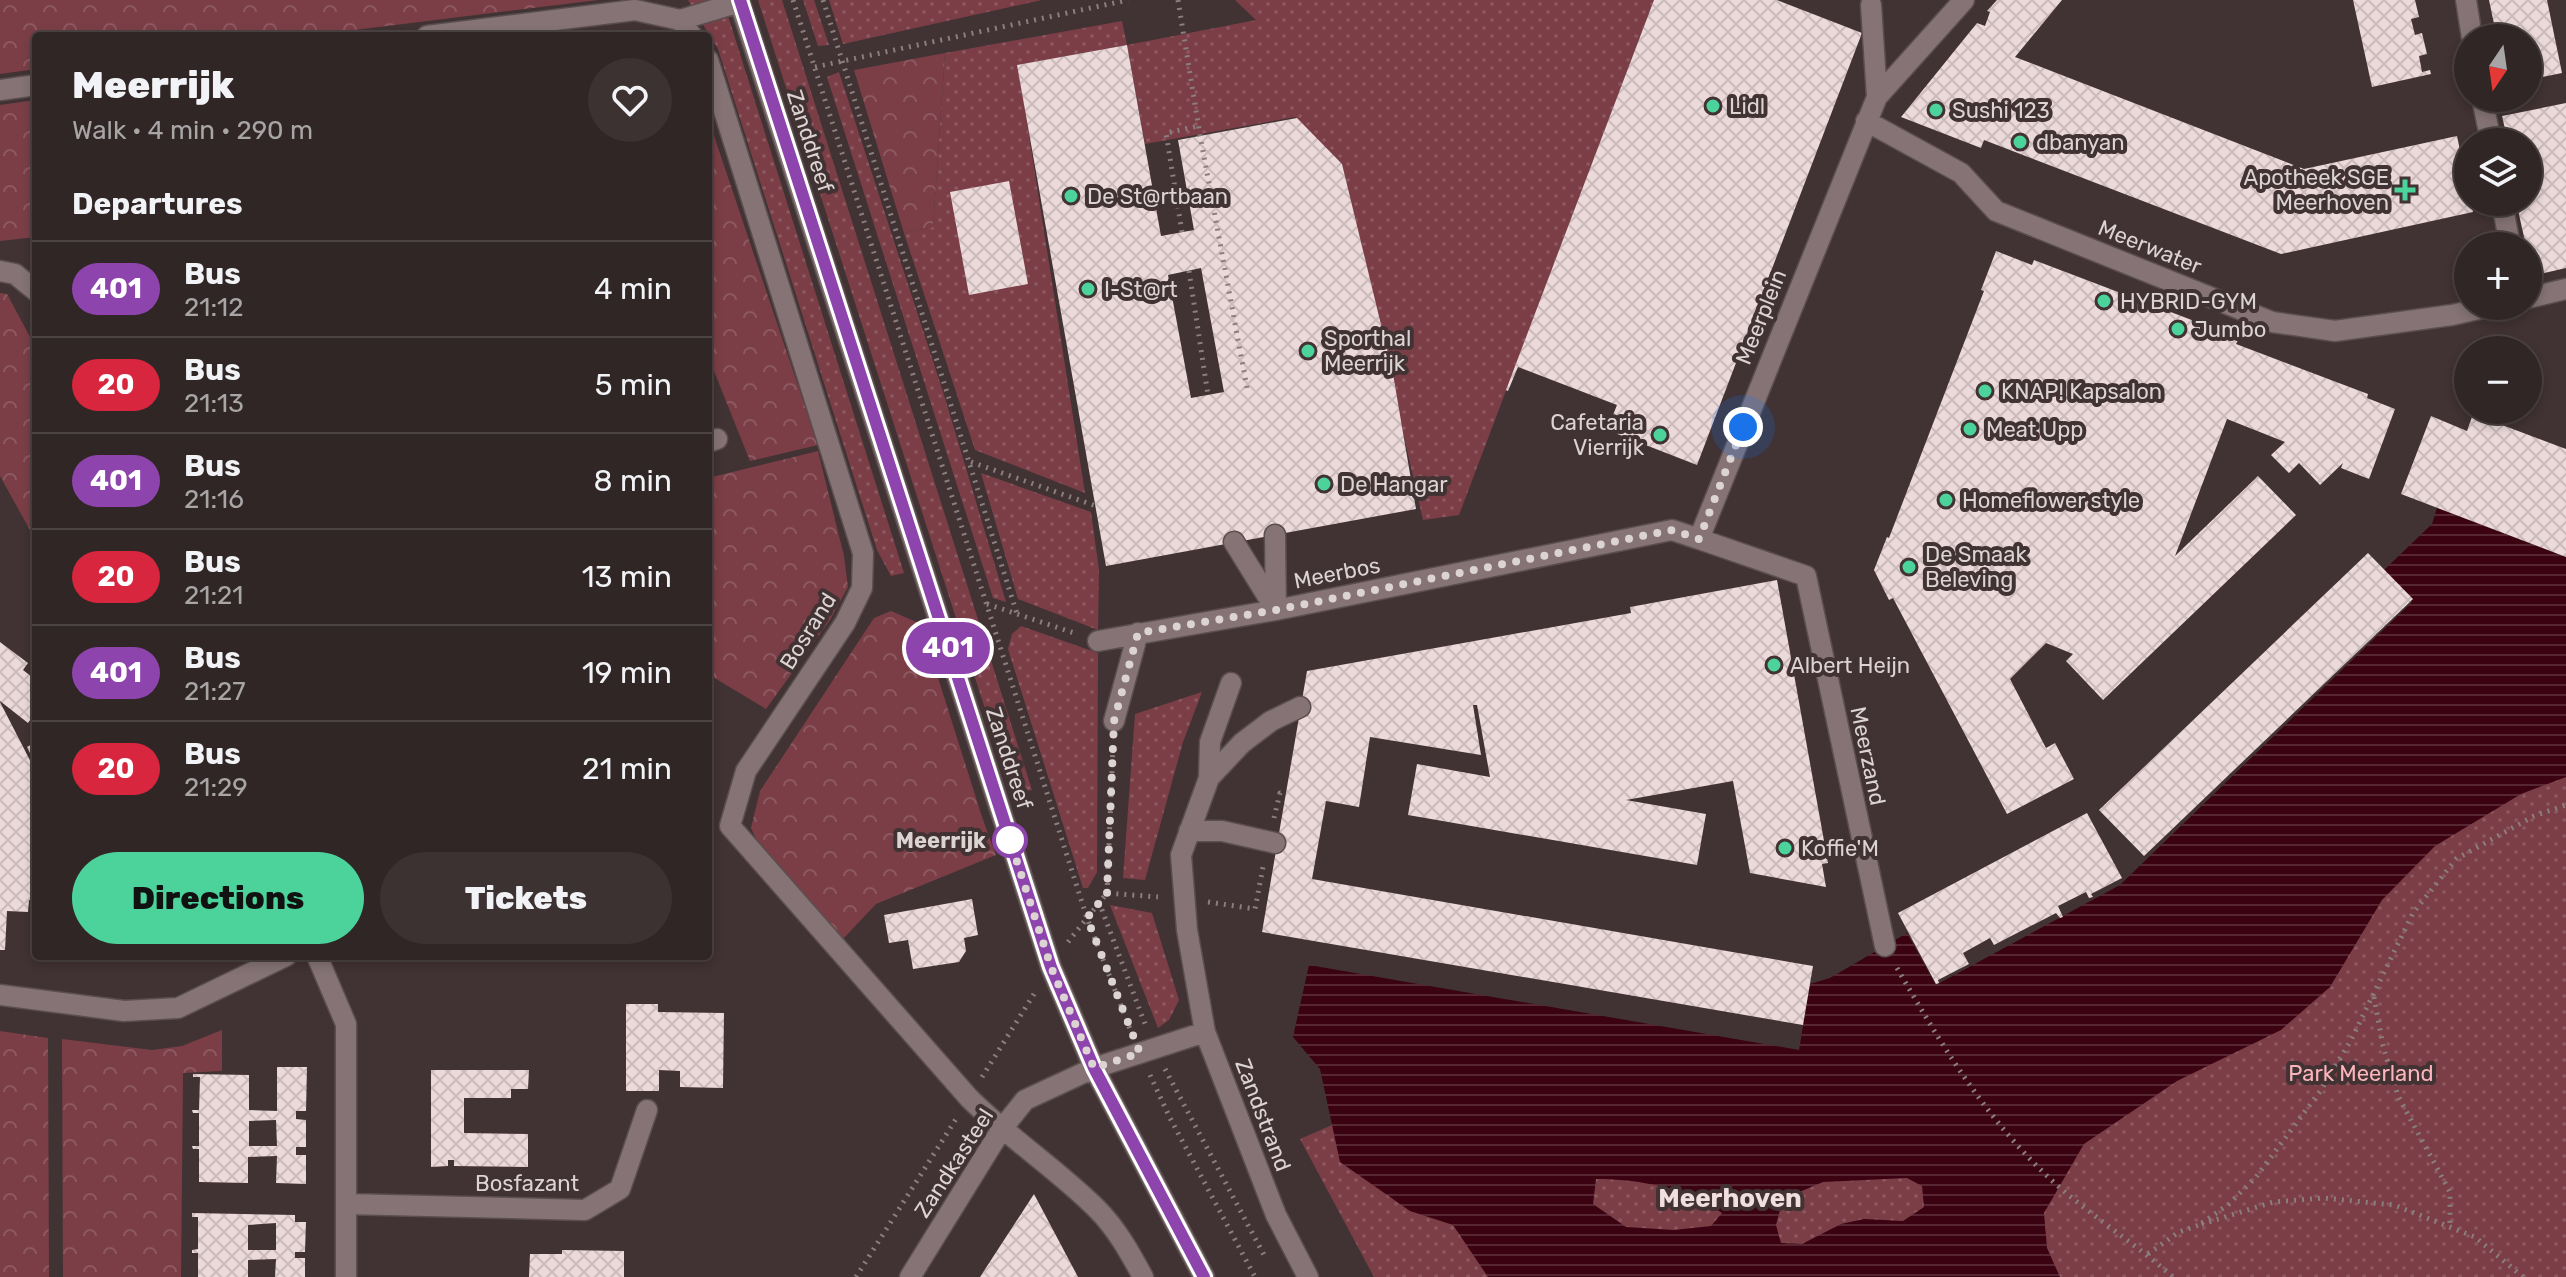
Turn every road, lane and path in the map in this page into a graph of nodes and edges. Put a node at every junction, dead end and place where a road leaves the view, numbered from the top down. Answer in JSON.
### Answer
{"nodes":[{"id":1,"x":793,"y":0,"type":"edge"},
{"id":2,"x":823,"y":0,"type":"edge"},
{"id":3,"x":1128,"y":0,"type":"edge"},
{"id":4,"x":1178,"y":0,"type":"edge"},
{"id":5,"x":1964,"y":0,"type":"edge"},
{"id":6,"x":2466,"y":0,"type":"edge"},
{"id":7,"x":740,"y":1,"type":"edge"},
{"id":8,"x":1871,"y":5,"type":"dead end"},
{"id":9,"x":2470,"y":24,"type":"edge"},
{"id":10,"x":686,"y":28,"type":"edge"},
{"id":11,"x":459,"y":32,"type":"edge"},
{"id":12,"x":843,"y":60,"type":"junction"},
{"id":13,"x":815,"y":67,"type":"junction"},
{"id":14,"x":712,"y":73,"type":"edge"},
{"id":15,"x":32,"y":86,"type":"edge"},
{"id":16,"x":0,"y":90,"type":"edge"},
{"id":17,"x":1877,"y":97,"type":"junction"},
{"id":18,"x":1866,"y":121,"type":"junction"},
{"id":19,"x":1198,"y":126,"type":"junction"},
{"id":20,"x":1182,"y":232,"type":"dead end"},
{"id":21,"x":0,"y":271,"type":"edge"},
{"id":22,"x":1189,"y":271,"type":"dead end"},
{"id":23,"x":32,"y":288,"type":"edge"},
{"id":24,"x":2566,"y":289,"type":"edge"},
{"id":25,"x":2542,"y":295,"type":"edge"},
{"id":26,"x":2454,"y":315,"type":"edge"},
{"id":27,"x":1247,"y":388,"type":"dead end"},
{"id":28,"x":1208,"y":395,"type":"dead end"},
{"id":29,"x":970,"y":461,"type":"junction"},
{"id":30,"x":1096,"y":506,"type":"dead end"},
{"id":31,"x":1275,"y":535,"type":"dead end"},
{"id":32,"x":1699,"y":539,"type":"junction"},
{"id":33,"x":1234,"y":542,"type":"dead end"},
{"id":34,"x":987,"y":604,"type":"junction"},
{"id":35,"x":1276,"y":610,"type":"junction"},
{"id":36,"x":1017,"y":614,"type":"junction"},
{"id":37,"x":1138,"y":633,"type":"junction"},
{"id":38,"x":1098,"y":641,"type":"joint"},
{"id":39,"x":1231,"y":683,"type":"dead end"},
{"id":40,"x":1300,"y":707,"type":"dead end"},
{"id":41,"x":1114,"y":721,"type":"joint"},
{"id":42,"x":1209,"y":778,"type":"junction"},
{"id":43,"x":1286,"y":794,"type":"dead end"},
{"id":44,"x":2566,"y":805,"type":"edge"},
{"id":45,"x":1189,"y":831,"type":"junction"},
{"id":46,"x":1272,"y":842,"type":"junction"},
{"id":47,"x":1107,"y":893,"type":"junction"},
{"id":48,"x":1185,"y":899,"type":"junction"},
{"id":49,"x":1099,"y":902,"type":"junction"},
{"id":50,"x":1087,"y":918,"type":"junction"},
{"id":51,"x":1885,"y":946,"type":"joint"},
{"id":52,"x":278,"y":960,"type":"edge"},
{"id":53,"x":319,"y":960,"type":"edge"},
{"id":54,"x":2373,"y":994,"type":"junction"},
{"id":55,"x":0,"y":995,"type":"edge"},
{"id":56,"x":1205,"y":1032,"type":"junction"},
{"id":57,"x":1146,"y":1050,"type":"junction"},
{"id":58,"x":1094,"y":1068,"type":"junction"},
{"id":59,"x":647,"y":1110,"type":"dead end"},
{"id":60,"x":1001,"y":1130,"type":"junction"},
{"id":61,"x":346,"y":1204,"type":"junction"},
{"id":62,"x":2199,"y":1225,"type":"junction"},
{"id":63,"x":2450,"y":1227,"type":"junction"},
{"id":64,"x":2147,"y":1254,"type":"junction"},
{"id":65,"x":1268,"y":1264,"type":"dead end"},
{"id":66,"x":346,"y":1277,"type":"edge"},
{"id":67,"x":910,"y":1277,"type":"edge"},
{"id":68,"x":1143,"y":1277,"type":"edge"},
{"id":69,"x":1204,"y":1277,"type":"edge"},
{"id":70,"x":1255,"y":1277,"type":"edge"},
{"id":71,"x":1308,"y":1277,"type":"edge"},
{"id":72,"x":2173,"y":1277,"type":"edge"},
{"id":73,"x":2523,"y":1277,"type":"edge"}],
"edges":[{"from":1,"to":13,"type":"path","name":"Zanddreef"},
{"from":2,"to":12,"type":"path"},
{"from":3,"to":12,"type":"path"},
{"from":4,"to":19,"type":"path"},
{"from":5,"to":17,"type":"street"},
{"from":6,"to":9,"type":"street"},
{"from":7,"to":10,"type":"street"},
{"from":7,"to":58,"type":"street","name":"Zanddreef"},
{"from":8,"to":17,"type":"street"},
{"from":10,"to":11,"type":"street"},
{"from":12,"to":13,"type":"path"},
{"from":12,"to":29,"type":"path"},
{"from":13,"to":34,"type":"path","name":"Zanddreef"},
{"from":14,"to":60,"type":"street","name":"Bosrand"},
{"from":15,"to":16,"type":"street"},
{"from":17,"to":18,"type":"street","name":"Meerplein"},
{"from":18,"to":26,"type":"street","name":"Meerwater"},
{"from":18,"to":32,"type":"street","name":"Meerplein"},
{"from":19,"to":20,"type":"path"},
{"from":19,"to":27,"type":"path"},
{"from":21,"to":23,"type":"street"},
{"from":22,"to":28,"type":"path"},
{"from":24,"to":25,"type":"street"},
{"from":29,"to":30,"type":"path"},
{"from":29,"to":36,"type":"path"},
{"from":31,"to":35,"type":"street"},
{"from":32,"to":35,"type":"street","name":"Meerbos"},
{"from":32,"to":51,"type":"street","name":"Meerzand"},
{"from":33,"to":35,"type":"street"},
{"from":34,"to":36,"type":"path"},
{"from":34,"to":50,"type":"path","name":"Zanddreef"},
{"from":35,"to":37,"type":"street","name":"Meerbos"},
{"from":36,"to":38,"type":"path"},
{"from":37,"to":38,"type":"street","name":"Meerbos"},
{"from":37,"to":41,"type":"street"},
{"from":39,"to":42,"type":"street"},
{"from":40,"to":42,"type":"street"},
{"from":41,"to":47,"type":"path"},
{"from":42,"to":45,"type":"street"},
{"from":43,"to":46,"type":"path"},
{"from":44,"to":54,"type":"path"},
{"from":45,"to":46,"type":"street"},
{"from":45,"to":48,"type":"street"},
{"from":46,"to":48,"type":"path"},
{"from":47,"to":48,"type":"path"},
{"from":47,"to":49,"type":"path"},
{"from":48,"to":56,"type":"street"},
{"from":49,"to":50,"type":"path"},
{"from":49,"to":57,"type":"path"},
{"from":50,"to":57,"type":"path","name":"Zanddreef"},
{"from":51,"to":64,"type":"path"},
{"from":52,"to":55,"type":"street"},
{"from":53,"to":61,"type":"street"},
{"from":54,"to":62,"type":"path"},
{"from":54,"to":63,"type":"path"},
{"from":56,"to":57,"type":"street"},
{"from":56,"to":71,"type":"street","name":"Zandstrand"},
{"from":57,"to":58,"type":"street","name":"Zandkasteel"},
{"from":57,"to":65,"type":"path"},
{"from":57,"to":70,"type":"path","name":"Zanddreef"},
{"from":58,"to":60,"type":"street","name":"Zandkasteel"},
{"from":58,"to":69,"type":"street","name":"Zanddreef"},
{"from":59,"to":61,"type":"street","name":"Bosfazant"},
{"from":60,"to":67,"type":"street","name":"Zandkasteel"},
{"from":60,"to":68,"type":"street"},
{"from":61,"to":66,"type":"street"},
{"from":62,"to":63,"type":"path"},
{"from":62,"to":64,"type":"path"},
{"from":63,"to":73,"type":"path"},
{"from":64,"to":72,"type":"path"}]}
